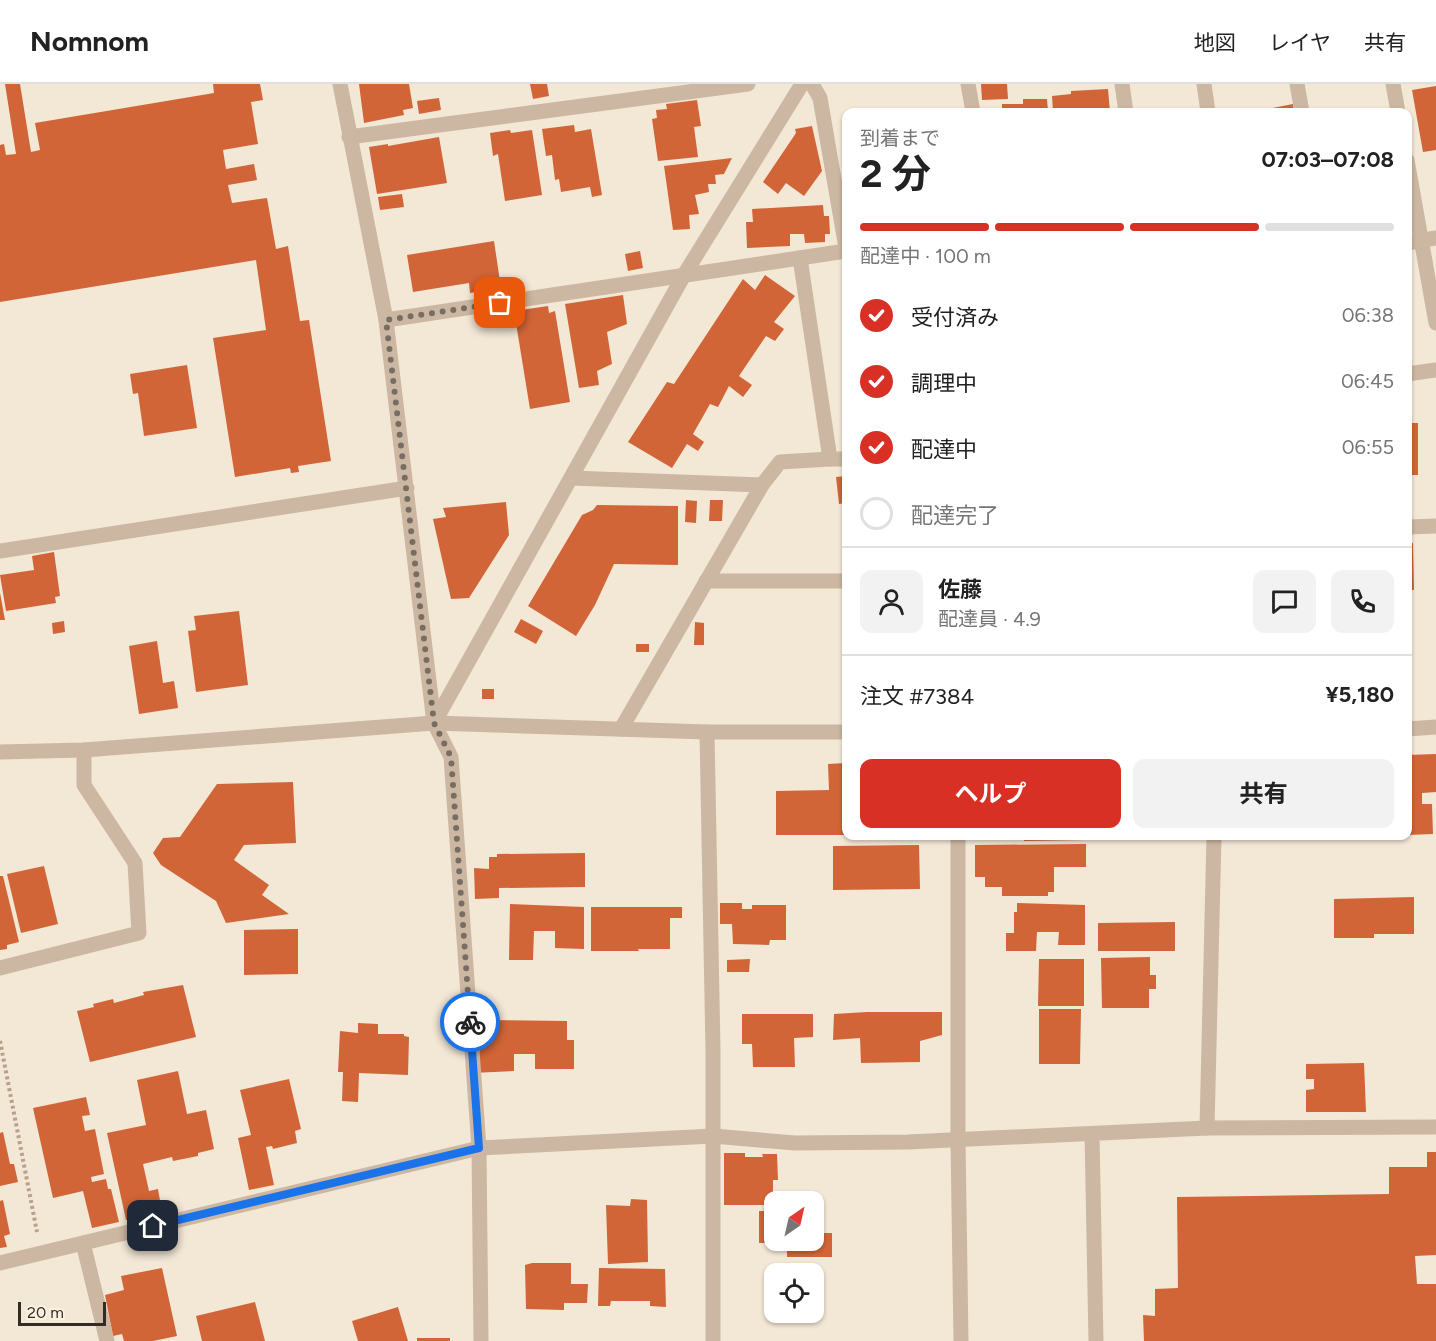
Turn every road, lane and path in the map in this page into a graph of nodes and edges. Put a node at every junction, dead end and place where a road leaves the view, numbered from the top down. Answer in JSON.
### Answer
{"nodes":[{"id":1,"x":340,"y":84,"type":"edge"},
{"id":2,"x":748,"y":84,"type":"edge"},
{"id":3,"x":802,"y":84,"type":"edge"},
{"id":4,"x":812,"y":84,"type":"edge"},
{"id":5,"x":968,"y":84,"type":"edge"},
{"id":6,"x":1122,"y":84,"type":"edge"},
{"id":7,"x":1204,"y":84,"type":"edge"},
{"id":8,"x":1297,"y":84,"type":"edge"},
{"id":9,"x":1393,"y":84,"type":"edge"},
{"id":10,"x":972,"y":108,"type":"edge"},
{"id":11,"x":1125,"y":108,"type":"edge"},
{"id":12,"x":1207,"y":108,"type":"edge"},
{"id":13,"x":1301,"y":108,"type":"edge"},
{"id":14,"x":1397,"y":108,"type":"edge"},
{"id":15,"x":349,"y":137,"type":"junction"},
{"id":16,"x":1412,"y":187,"type":"edge"},
{"id":17,"x":842,"y":226,"type":"edge"},
{"id":18,"x":1422,"y":241,"type":"edge"},
{"id":19,"x":842,"y":250,"type":"edge"},
{"id":20,"x":800,"y":258,"type":"junction"},
{"id":21,"x":684,"y":275,"type":"junction"},
{"id":22,"x":386,"y":320,"type":"junction"},
{"id":23,"x":1436,"y":323,"type":"edge"},
{"id":24,"x":1436,"y":370,"type":"edge"},
{"id":25,"x":1412,"y":373,"type":"edge"},
{"id":26,"x":830,"y":459,"type":"junction"},
{"id":27,"x":842,"y":459,"type":"edge"},
{"id":28,"x":571,"y":478,"type":"junction"},
{"id":29,"x":762,"y":485,"type":"junction"},
{"id":30,"x":407,"y":488,"type":"junction"},
{"id":31,"x":1436,"y":526,"type":"edge"},
{"id":32,"x":1412,"y":527,"type":"edge"},
{"id":33,"x":0,"y":551,"type":"edge"},
{"id":34,"x":706,"y":581,"type":"junction"},
{"id":35,"x":842,"y":581,"type":"edge"},
{"id":36,"x":434,"y":723,"type":"junction"},
{"id":37,"x":1436,"y":728,"type":"edge"},
{"id":38,"x":621,"y":729,"type":"junction"},
{"id":39,"x":1412,"y":729,"type":"edge"},
{"id":40,"x":707,"y":732,"type":"junction"},
{"id":41,"x":842,"y":732,"type":"edge"},
{"id":42,"x":84,"y":750,"type":"junction"},
{"id":43,"x":0,"y":752,"type":"edge"},
{"id":44,"x":958,"y":840,"type":"edge"},
{"id":45,"x":1214,"y":840,"type":"edge"},
{"id":46,"x":0,"y":968,"type":"edge"},
{"id":47,"x":0,"y":1041,"type":"edge"},
{"id":48,"x":1436,"y":1127,"type":"edge"},
{"id":49,"x":1207,"y":1128,"type":"junction"},
{"id":50,"x":1092,"y":1134,"type":"junction"},
{"id":51,"x":713,"y":1136,"type":"junction"},
{"id":52,"x":958,"y":1140,"type":"junction"},
{"id":53,"x":479,"y":1148,"type":"junction"},
{"id":54,"x":83,"y":1243,"type":"junction"},
{"id":55,"x":42,"y":1253,"type":"junction"},
{"id":56,"x":0,"y":1263,"type":"edge"},
{"id":57,"x":107,"y":1341,"type":"edge"},
{"id":58,"x":481,"y":1341,"type":"edge"},
{"id":59,"x":713,"y":1341,"type":"edge"},
{"id":60,"x":961,"y":1341,"type":"edge"},
{"id":61,"x":1096,"y":1341,"type":"edge"}],
"edges":[{"from":1,"to":15,"type":"street"},
{"from":2,"to":15,"type":"street"},
{"from":3,"to":21,"type":"street"},
{"from":4,"to":17,"type":"street"},
{"from":5,"to":10,"type":"street"},
{"from":6,"to":11,"type":"street"},
{"from":7,"to":12,"type":"street"},
{"from":8,"to":13,"type":"street"},
{"from":9,"to":14,"type":"street"},
{"from":15,"to":22,"type":"street"},
{"from":16,"to":18,"type":"street"},
{"from":18,"to":23,"type":"street"},
{"from":19,"to":20,"type":"street"},
{"from":20,"to":21,"type":"street"},
{"from":20,"to":26,"type":"street"},
{"from":21,"to":22,"type":"street"},
{"from":21,"to":28,"type":"street"},
{"from":22,"to":30,"type":"street"},
{"from":24,"to":25,"type":"street"},
{"from":26,"to":27,"type":"street"},
{"from":26,"to":29,"type":"street"},
{"from":28,"to":29,"type":"street"},
{"from":28,"to":36,"type":"street"},
{"from":29,"to":34,"type":"street"},
{"from":30,"to":33,"type":"street"},
{"from":30,"to":36,"type":"street"},
{"from":31,"to":32,"type":"street"},
{"from":34,"to":35,"type":"street"},
{"from":34,"to":38,"type":"street"},
{"from":36,"to":38,"type":"street"},
{"from":36,"to":42,"type":"street"},
{"from":36,"to":53,"type":"street"},
{"from":37,"to":39,"type":"street"},
{"from":38,"to":40,"type":"street"},
{"from":40,"to":41,"type":"street"},
{"from":40,"to":51,"type":"street"},
{"from":42,"to":43,"type":"street"},
{"from":42,"to":46,"type":"street"},
{"from":44,"to":52,"type":"street"},
{"from":45,"to":49,"type":"street"},
{"from":47,"to":55,"type":"path"},
{"from":48,"to":49,"type":"street"},
{"from":49,"to":50,"type":"street"},
{"from":50,"to":52,"type":"street"},
{"from":50,"to":61,"type":"street"},
{"from":51,"to":52,"type":"street"},
{"from":51,"to":53,"type":"street"},
{"from":51,"to":59,"type":"street"},
{"from":52,"to":60,"type":"street"},
{"from":53,"to":54,"type":"street"},
{"from":53,"to":58,"type":"street"},
{"from":54,"to":55,"type":"street"},
{"from":54,"to":57,"type":"street"},
{"from":55,"to":56,"type":"street"}]}
